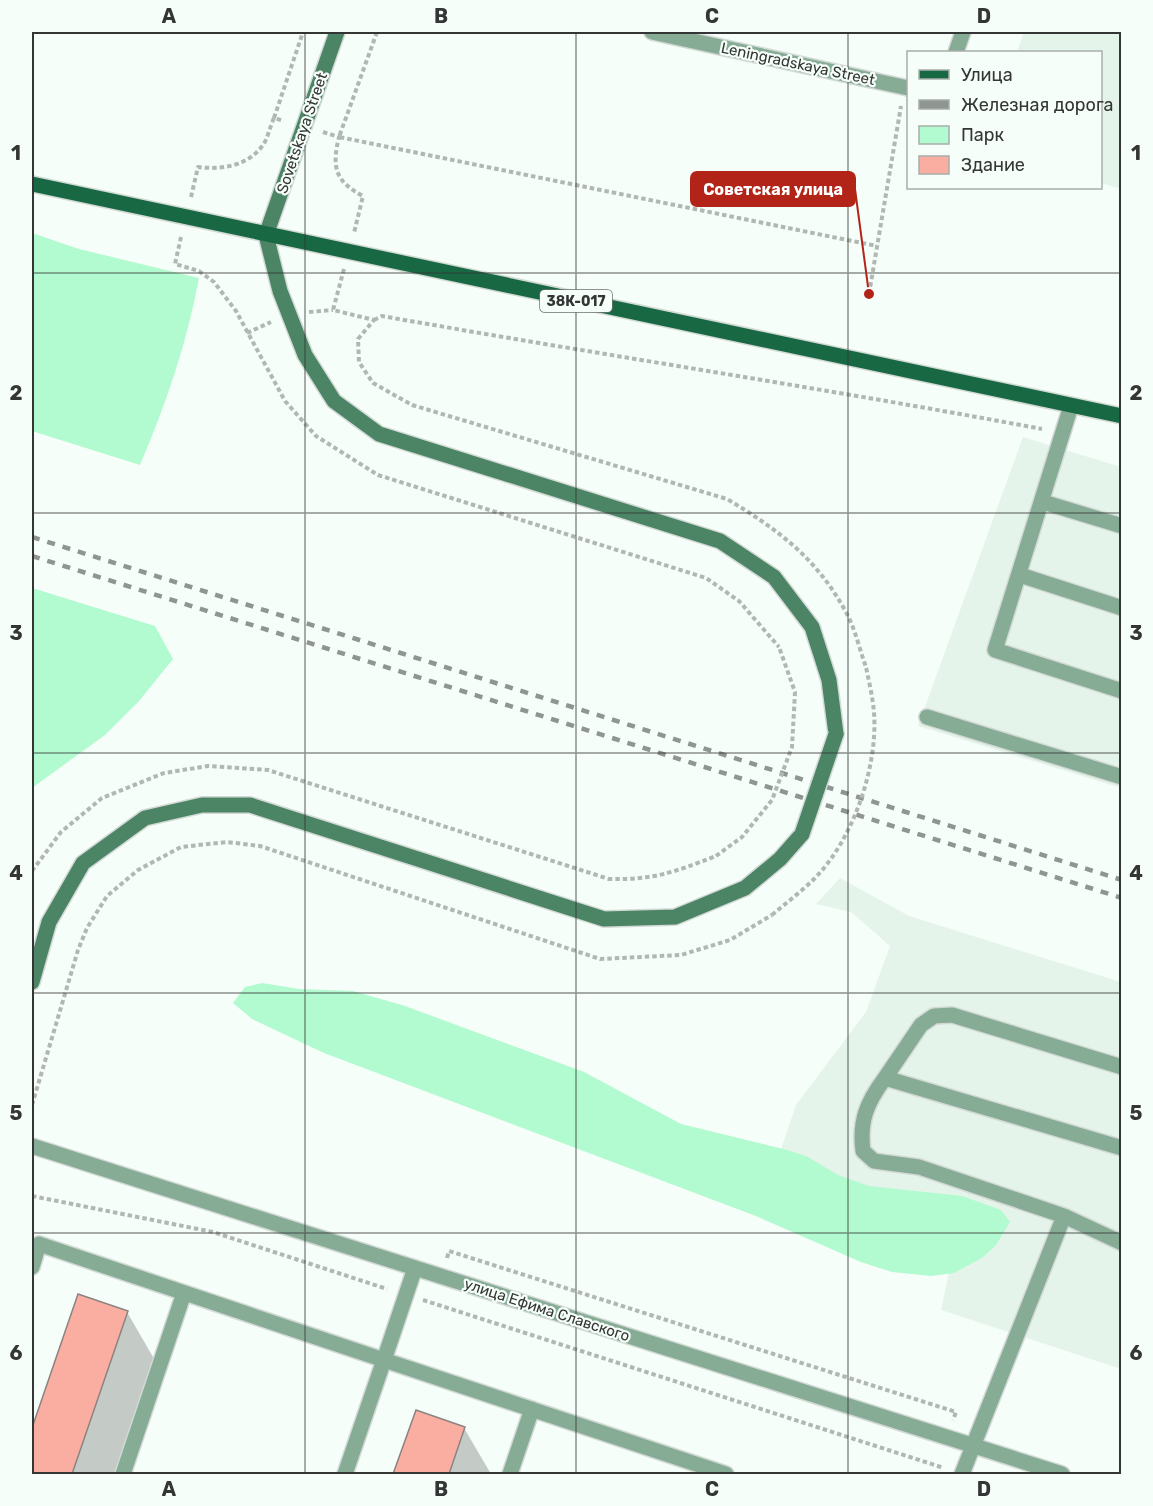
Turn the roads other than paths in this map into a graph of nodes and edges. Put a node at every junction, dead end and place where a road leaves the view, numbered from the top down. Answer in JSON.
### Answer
{"nodes":[{"id":1,"x":337,"y":32,"type":"edge"},
{"id":2,"x":652,"y":32,"type":"edge"},
{"id":3,"x":963,"y":32,"type":"edge"},
{"id":4,"x":956,"y":51,"type":"edge"},
{"id":5,"x":907,"y":88,"type":"edge"},
{"id":6,"x":32,"y":184,"type":"edge"},
{"id":7,"x":266,"y":235,"type":"junction"},
{"id":8,"x":1071,"y":406,"type":"junction"},
{"id":9,"x":1122,"y":416,"type":"edge"},
{"id":10,"x":1043,"y":502,"type":"junction"},
{"id":11,"x":1122,"y":526,"type":"edge"},
{"id":12,"x":1020,"y":575,"type":"junction"},
{"id":13,"x":1122,"y":608,"type":"edge"},
{"id":14,"x":1122,"y":691,"type":"edge"},
{"id":15,"x":927,"y":717,"type":"dead end"},
{"id":16,"x":1122,"y":777,"type":"edge"},
{"id":17,"x":32,"y":982,"type":"edge"},
{"id":18,"x":1122,"y":1067,"type":"edge"},
{"id":19,"x":885,"y":1078,"type":"junction"},
{"id":20,"x":32,"y":1146,"type":"edge"},
{"id":21,"x":1122,"y":1148,"type":"edge"},
{"id":22,"x":1064,"y":1216,"type":"junction"},
{"id":23,"x":1122,"y":1243,"type":"edge"},
{"id":24,"x":32,"y":1267,"type":"edge"},
{"id":25,"x":415,"y":1268,"type":"junction"},
{"id":26,"x":184,"y":1293,"type":"junction"},
{"id":27,"x":384,"y":1360,"type":"junction"},
{"id":28,"x":532,"y":1410,"type":"junction"},
{"id":29,"x":972,"y":1446,"type":"junction"},
{"id":30,"x":123,"y":1474,"type":"edge"},
{"id":31,"x":345,"y":1474,"type":"edge"},
{"id":32,"x":510,"y":1474,"type":"edge"},
{"id":33,"x":726,"y":1474,"type":"edge"},
{"id":34,"x":962,"y":1474,"type":"edge"},
{"id":35,"x":1062,"y":1474,"type":"edge"}],
"edges":[{"from":1,"to":7,"type":"street","name":"Sovetskaya Street"},
{"from":2,"to":5,"type":"street","name":"Leningradskaya Street"},
{"from":3,"to":4,"type":"street"},
{"from":6,"to":7,"type":"main road","number":"38К-017"},
{"from":7,"to":8,"type":"main road","number":"38К-017"},
{"from":7,"to":17,"type":"street","bridge":true},
{"from":8,"to":9,"type":"main road","number":"38К-017"},
{"from":8,"to":10,"type":"street"},
{"from":10,"to":11,"type":"street"},
{"from":10,"to":12,"type":"street"},
{"from":12,"to":13,"type":"street"},
{"from":12,"to":14,"type":"street"},
{"from":15,"to":16,"type":"street"},
{"from":18,"to":19,"type":"street"},
{"from":19,"to":21,"type":"street"},
{"from":19,"to":22,"type":"street"},
{"from":20,"to":25,"type":"street","name":"улица Ефима Славского"},
{"from":22,"to":23,"type":"street"},
{"from":22,"to":29,"type":"street"},
{"from":24,"to":26,"type":"street"},
{"from":25,"to":27,"type":"street"},
{"from":25,"to":29,"type":"street","name":"улица Ефима Славского"},
{"from":26,"to":27,"type":"street"},
{"from":26,"to":30,"type":"street"},
{"from":27,"to":28,"type":"street"},
{"from":27,"to":31,"type":"street"},
{"from":28,"to":32,"type":"street"},
{"from":28,"to":33,"type":"street"},
{"from":29,"to":34,"type":"street"},
{"from":29,"to":35,"type":"street","name":"улица Ефима Славского"}]}
